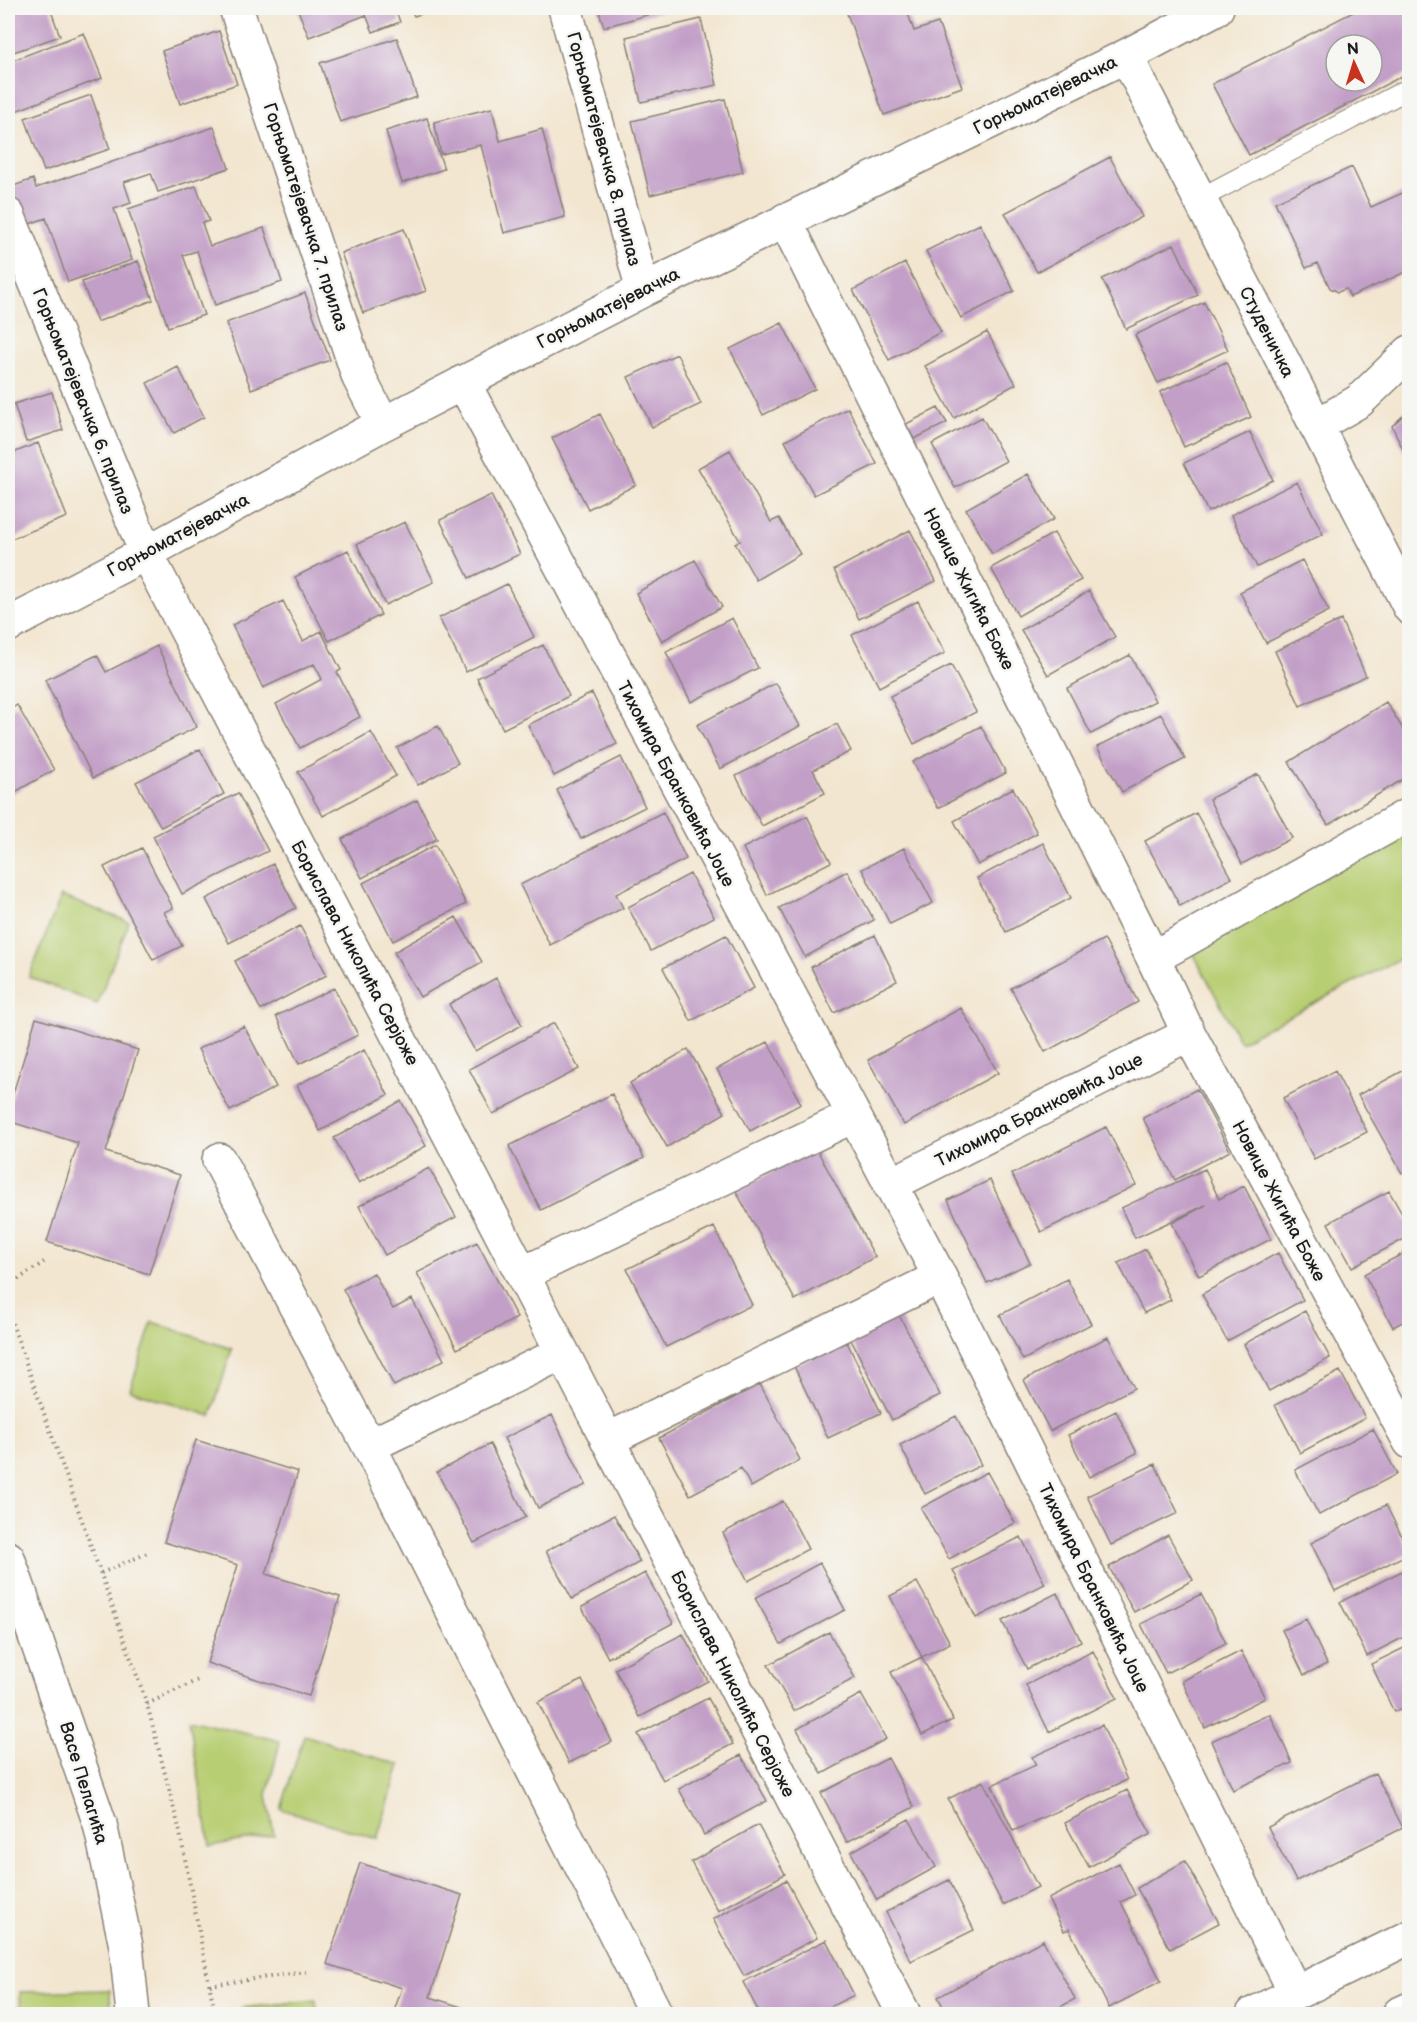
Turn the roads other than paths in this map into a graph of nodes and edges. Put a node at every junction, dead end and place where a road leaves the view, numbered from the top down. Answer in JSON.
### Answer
{"nodes":[{"id":1,"x":236,"y":8,"type":"edge"},
{"id":2,"x":565,"y":8,"type":"edge"},
{"id":3,"x":1217,"y":8,"type":"edge"},
{"id":4,"x":1126,"y":56,"type":"junction"},
{"id":5,"x":1410,"y":88,"type":"edge"},
{"id":6,"x":1199,"y":199,"type":"junction"},
{"id":7,"x":8,"y":215,"type":"edge"},
{"id":8,"x":785,"y":220,"type":"junction"},
{"id":9,"x":643,"y":290,"type":"junction"},
{"id":10,"x":1410,"y":352,"type":"edge"},
{"id":11,"x":463,"y":382,"type":"junction"},
{"id":12,"x":383,"y":424,"type":"junction"},
{"id":13,"x":1316,"y":426,"type":"junction"},
{"id":14,"x":146,"y":553,"type":"junction"},
{"id":15,"x":1410,"y":608,"type":"edge"},
{"id":16,"x":8,"y":625,"type":"edge"},
{"id":17,"x":1410,"y":814,"type":"edge"},
{"id":18,"x":1153,"y":958,"type":"junction"},
{"id":19,"x":1189,"y":1034,"type":"junction"},
{"id":20,"x":853,"y":1116,"type":"junction"},
{"id":21,"x":219,"y":1160,"type":"dead end"},
{"id":22,"x":890,"y":1185,"type":"junction"},
{"id":23,"x":522,"y":1274,"type":"junction"},
{"id":24,"x":940,"y":1277,"type":"junction"},
{"id":25,"x":562,"y":1353,"type":"junction"},
{"id":26,"x":608,"y":1440,"type":"junction"},
{"id":27,"x":1410,"y":1442,"type":"edge"},
{"id":28,"x":369,"y":1446,"type":"junction"},
{"id":29,"x":8,"y":1558,"type":"edge"},
{"id":30,"x":1410,"y":1937,"type":"edge"},
{"id":31,"x":1295,"y":1992,"type":"junction"},
{"id":32,"x":1410,"y":2009,"type":"edge"},
{"id":33,"x":133,"y":2014,"type":"edge"},
{"id":34,"x":656,"y":2014,"type":"edge"},
{"id":35,"x":904,"y":2014,"type":"edge"},
{"id":36,"x":1252,"y":2014,"type":"edge"},
{"id":37,"x":1399,"y":2014,"type":"edge"}],
"edges":[{"from":1,"to":12,"type":"street","name":"Горњоматејевачка 7. прилаз"},
{"from":2,"to":9,"type":"street","name":"Горњоматејевачка 8. прилаз"},
{"from":3,"to":4,"type":"street","name":"Горњоматејевачка"},
{"from":4,"to":6,"type":"street","name":"Студеничка"},
{"from":4,"to":8,"type":"street","name":"Горњоматејевачка"},
{"from":5,"to":6,"type":"lane"},
{"from":6,"to":13,"type":"street","name":"Студеничка"},
{"from":7,"to":14,"type":"street","name":"Горњоматејевачка 6. прилаз"},
{"from":8,"to":9,"type":"street","name":"Горњоматејевачка"},
{"from":8,"to":18,"type":"street","name":"Новице Жигића Боже"},
{"from":9,"to":11,"type":"street","name":"Горњоматејевачка"},
{"from":10,"to":13,"type":"street"},
{"from":11,"to":12,"type":"street","name":"Горњоматејевачка"},
{"from":11,"to":20,"type":"street","name":"Тихомира Бранковића Јоце"},
{"from":12,"to":14,"type":"street","name":"Горњоматејевачка"},
{"from":13,"to":15,"type":"street","name":"Студеничка"},
{"from":14,"to":16,"type":"street","name":"Горњоматејевачка"},
{"from":14,"to":23,"type":"street","name":"Борислава Николића Серјоже"},
{"from":17,"to":18,"type":"street"},
{"from":18,"to":19,"type":"street","name":"Новице Жигића Боже"},
{"from":19,"to":22,"type":"street","name":"Тихомира Бранковића Јоце"},
{"from":19,"to":27,"type":"street","name":"Новице Жигића Боже"},
{"from":20,"to":22,"type":"street","name":"Тихомира Бранковића Јоце"},
{"from":20,"to":23,"type":"street"},
{"from":21,"to":28,"type":"street"},
{"from":22,"to":24,"type":"street","name":"Тихомира Бранковића Јоце"},
{"from":23,"to":25,"type":"street","name":"Борислава Николића Серјоже"},
{"from":24,"to":26,"type":"street"},
{"from":24,"to":31,"type":"street","name":"Тихомира Бранковића Јоце"},
{"from":25,"to":26,"type":"street","name":"Борислава Николића Серјоже"},
{"from":25,"to":28,"type":"street"},
{"from":26,"to":35,"type":"street","name":"Борислава Николића Серјоже"},
{"from":28,"to":34,"type":"street"},
{"from":29,"to":33,"type":"street","name":"Васе Пелагића"},
{"from":30,"to":31,"type":"street"},
{"from":31,"to":36,"type":"street"},
{"from":32,"to":37,"type":"street"}]}
